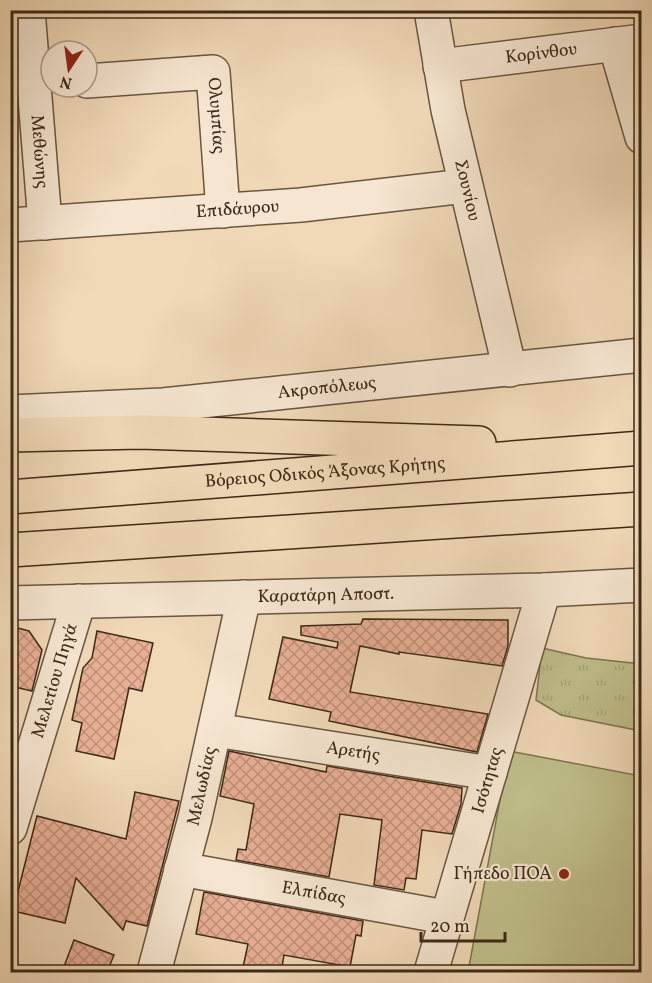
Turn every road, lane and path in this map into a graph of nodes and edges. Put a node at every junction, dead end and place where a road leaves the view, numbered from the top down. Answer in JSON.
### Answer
{"nodes":[{"id":1,"x":28,"y":10,"type":"edge"},
{"id":2,"x":430,"y":10,"type":"edge"},
{"id":3,"x":628,"y":42,"type":"edge"},
{"id":4,"x":440,"y":66,"type":"junction"},
{"id":5,"x":99,"y":80,"type":"edge"},
{"id":6,"x":32,"y":86,"type":"edge"},
{"id":7,"x":642,"y":137,"type":"edge"},
{"id":8,"x":465,"y":186,"type":"junction"},
{"id":9,"x":223,"y":211,"type":"junction"},
{"id":10,"x":45,"y":223,"type":"junction"},
{"id":11,"x":10,"y":225,"type":"edge"},
{"id":12,"x":642,"y":355,"type":"edge"},
{"id":13,"x":510,"y":370,"type":"junction"},
{"id":14,"x":10,"y":412,"type":"edge"},
{"id":15,"x":10,"y":435,"type":"edge"},
{"id":16,"x":642,"y":448,"type":"edge"},
{"id":17,"x":600,"y":452,"type":"junction"},
{"id":18,"x":10,"y":497,"type":"edge"},
{"id":19,"x":642,"y":509,"type":"edge"},
{"id":20,"x":10,"y":550,"type":"edge"},
{"id":21,"x":642,"y":585,"type":"edge"},
{"id":22,"x":544,"y":590,"type":"junction"},
{"id":23,"x":244,"y":597,"type":"junction"},
{"id":24,"x":80,"y":601,"type":"junction"},
{"id":25,"x":10,"y":603,"type":"edge"},
{"id":26,"x":215,"y":730,"type":"junction"},
{"id":27,"x":490,"y":773,"type":"junction"},
{"id":28,"x":10,"y":828,"type":"edge"},
{"id":29,"x":181,"y":869,"type":"junction"},
{"id":30,"x":445,"y":918,"type":"junction"},
{"id":31,"x":154,"y":972,"type":"edge"},
{"id":32,"x":431,"y":972,"type":"edge"}],
"edges":[{"from":1,"to":6,"type":"street","name":"Μεθώνης"},
{"from":2,"to":4,"type":"street","name":"Σουνίου"},
{"from":3,"to":4,"type":"street","name":"Κορίνθου"},
{"from":3,"to":7,"type":"street"},
{"from":4,"to":8,"type":"street","name":"Σουνίου"},
{"from":5,"to":9,"type":"street","name":"Ολυμπίας"},
{"from":6,"to":10,"type":"street","name":"Μεθώνης"},
{"from":8,"to":9,"type":"street","name":"Επιδάυρου"},
{"from":8,"to":13,"type":"street","name":"Σουνίου"},
{"from":9,"to":10,"type":"street","name":"Επιδάυρου"},
{"from":10,"to":11,"type":"street","name":"Επιδάυρου"},
{"from":12,"to":13,"type":"street","name":"Ακροπόλεως"},
{"from":13,"to":14,"type":"street","name":"Ακροπόλεως"},
{"from":15,"to":17,"type":"highway"},
{"from":16,"to":17,"type":"highway","name":"Βόρειος Οδικός Άξονας Κρήτης"},
{"from":17,"to":18,"type":"highway","name":"Βόρειος Οδικός Άξονας Κρήτης"},
{"from":19,"to":20,"type":"highway"},
{"from":21,"to":22,"type":"street","name":"Καρατάρη Αποστ."},
{"from":22,"to":23,"type":"street","name":"Καρατάρη Αποστ."},
{"from":22,"to":27,"type":"street","name":"Ισότητας"},
{"from":23,"to":24,"type":"street","name":"Καρατάρη Αποστ."},
{"from":23,"to":26,"type":"street","name":"Μελωδίας"},
{"from":24,"to":25,"type":"street","name":"Καρατάρη Αποστ."},
{"from":24,"to":28,"type":"street","name":"Μελετίου Πηγά"},
{"from":26,"to":27,"type":"street","name":"Αρετής"},
{"from":26,"to":29,"type":"street","name":"Μελωδίας"},
{"from":27,"to":30,"type":"street","name":"Ισότητας"},
{"from":29,"to":30,"type":"street","name":"Ελπίδας"},
{"from":29,"to":31,"type":"street","name":"Μελωδίας"},
{"from":30,"to":32,"type":"street","name":"Ισότητας"}]}
